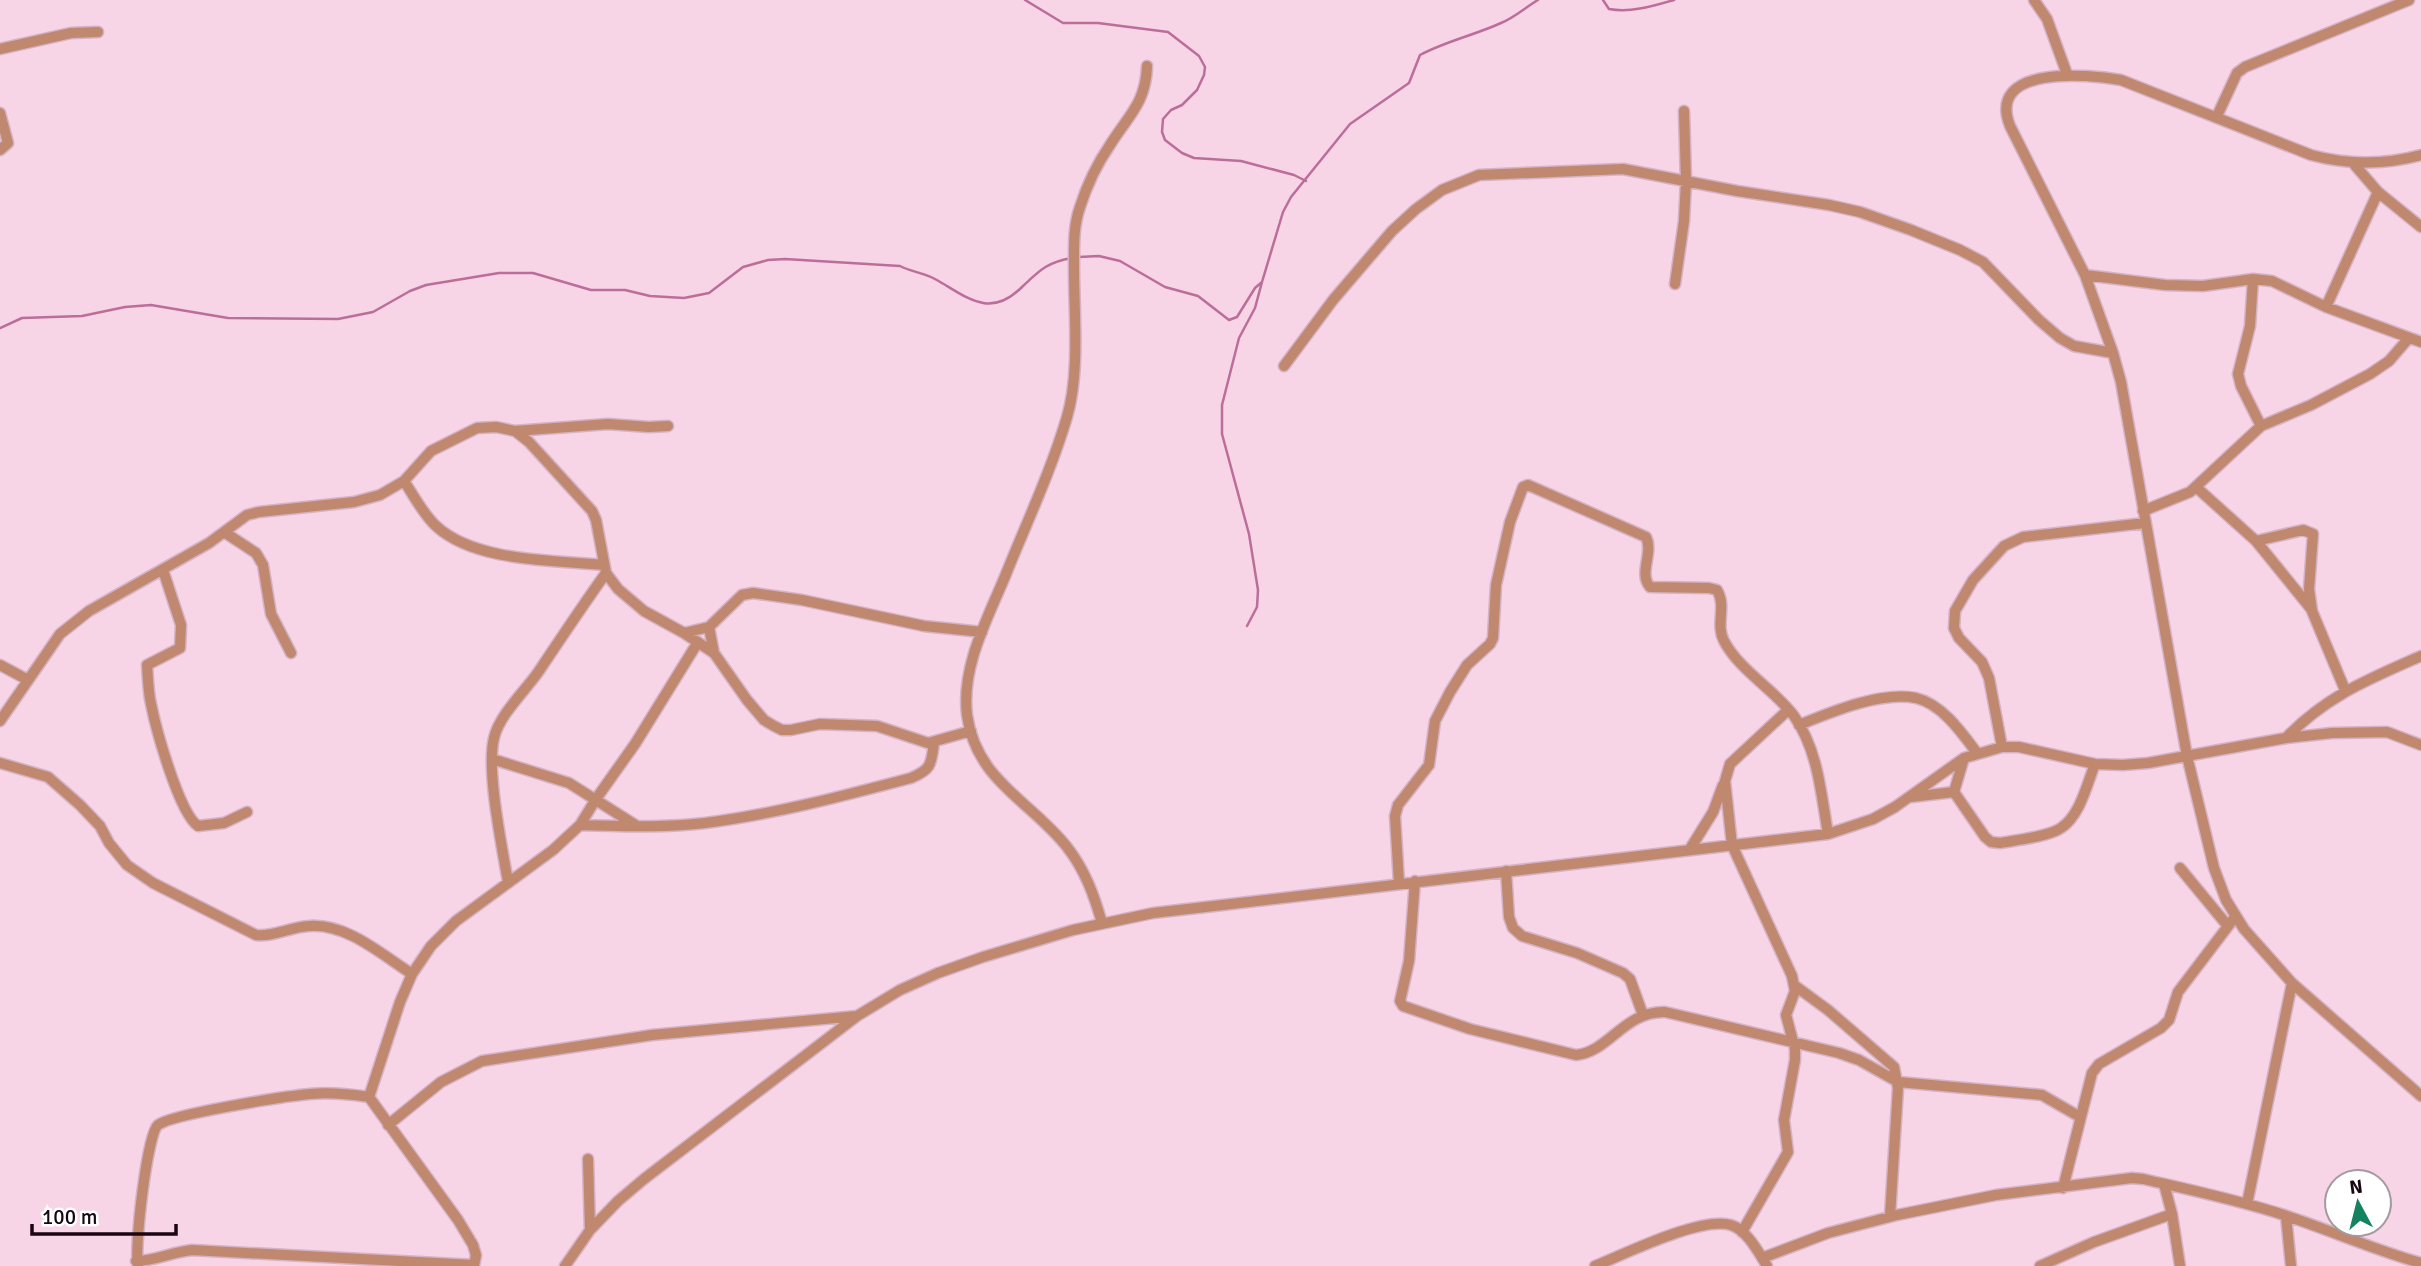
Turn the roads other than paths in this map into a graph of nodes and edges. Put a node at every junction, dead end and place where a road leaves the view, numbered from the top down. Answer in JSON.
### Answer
{"nodes":[{"id":1,"x":2034,"y":0,"type":"edge"},
{"id":2,"x":2409,"y":0,"type":"edge"},
{"id":3,"x":98,"y":32,"type":"dead end"},
{"id":4,"x":0,"y":49,"type":"edge"},
{"id":5,"x":1147,"y":66,"type":"dead end"},
{"id":6,"x":2067,"y":74,"type":"junction"},
{"id":7,"x":1684,"y":111,"type":"dead end"},
{"id":8,"x":0,"y":113,"type":"edge"},
{"id":9,"x":2217,"y":116,"type":"junction"},
{"id":10,"x":0,"y":150,"type":"edge"},
{"id":11,"x":2421,"y":155,"type":"edge"},
{"id":12,"x":2353,"y":163,"type":"junction"},
{"id":13,"x":1686,"y":181,"type":"junction"},
{"id":14,"x":2378,"y":192,"type":"junction"},
{"id":15,"x":2421,"y":228,"type":"edge"},
{"id":16,"x":2085,"y":275,"type":"junction"},
{"id":17,"x":2253,"y":279,"type":"junction"},
{"id":18,"x":1675,"y":284,"type":"dead end"},
{"id":19,"x":2326,"y":307,"type":"junction"},
{"id":20,"x":2408,"y":339,"type":"junction"},
{"id":21,"x":2421,"y":342,"type":"edge"},
{"id":22,"x":2113,"y":354,"type":"junction"},
{"id":23,"x":1284,"y":366,"type":"dead end"},
{"id":24,"x":668,"y":426,"type":"dead end"},
{"id":25,"x":2261,"y":426,"type":"junction"},
{"id":26,"x":514,"y":431,"type":"junction"},
{"id":27,"x":404,"y":481,"type":"junction"},
{"id":28,"x":2196,"y":487,"type":"junction"},
{"id":29,"x":2143,"y":511,"type":"junction"},
{"id":30,"x":2145,"y":523,"type":"junction"},
{"id":31,"x":224,"y":532,"type":"junction"},
{"id":32,"x":2256,"y":541,"type":"junction"},
{"id":33,"x":605,"y":569,"type":"junction"},
{"id":34,"x":163,"y":570,"type":"junction"},
{"id":35,"x":2312,"y":611,"type":"junction"},
{"id":36,"x":709,"y":627,"type":"junction"},
{"id":37,"x":982,"y":632,"type":"junction"},
{"id":38,"x":684,"y":633,"type":"junction"},
{"id":39,"x":698,"y":642,"type":"junction"},
{"id":40,"x":291,"y":653,"type":"dead end"},
{"id":41,"x":714,"y":653,"type":"junction"},
{"id":42,"x":2421,"y":656,"type":"edge"},
{"id":43,"x":0,"y":665,"type":"edge"},
{"id":44,"x":28,"y":680,"type":"junction"},
{"id":45,"x":2345,"y":690,"type":"junction"},
{"id":46,"x":1788,"y":710,"type":"junction"},
{"id":47,"x":0,"y":721,"type":"edge"},
{"id":48,"x":1799,"y":725,"type":"junction"},
{"id":49,"x":971,"y":730,"type":"junction"},
{"id":50,"x":2286,"y":738,"type":"junction"},
{"id":51,"x":934,"y":743,"type":"junction"},
{"id":52,"x":2421,"y":745,"type":"edge"},
{"id":53,"x":2002,"y":747,"type":"junction"},
{"id":54,"x":1977,"y":753,"type":"junction"},
{"id":55,"x":2187,"y":757,"type":"junction"},
{"id":56,"x":1964,"y":758,"type":"junction"},
{"id":57,"x":492,"y":759,"type":"junction"},
{"id":58,"x":0,"y":763,"type":"edge"},
{"id":59,"x":2095,"y":764,"type":"junction"},
{"id":60,"x":1725,"y":781,"type":"junction"},
{"id":61,"x":1954,"y":792,"type":"junction"},
{"id":62,"x":1910,"y":797,"type":"junction"},
{"id":63,"x":596,"y":799,"type":"junction"},
{"id":64,"x":247,"y":812,"type":"dead end"},
{"id":65,"x":580,"y":825,"type":"junction"},
{"id":66,"x":638,"y":826,"type":"junction"},
{"id":67,"x":1828,"y":834,"type":"junction"},
{"id":68,"x":1732,"y":845,"type":"junction"},
{"id":69,"x":1690,"y":849,"type":"junction"},
{"id":70,"x":2180,"y":868,"type":"dead end"},
{"id":71,"x":1506,"y":871,"type":"junction"},
{"id":72,"x":1415,"y":881,"type":"junction"},
{"id":73,"x":508,"y":882,"type":"junction"},
{"id":74,"x":1399,"y":883,"type":"junction"},
{"id":75,"x":2231,"y":921,"type":"junction"},
{"id":76,"x":1101,"y":923,"type":"junction"},
{"id":77,"x":412,"y":974,"type":"junction"},
{"id":78,"x":2292,"y":983,"type":"junction"},
{"id":79,"x":1794,"y":985,"type":"junction"},
{"id":80,"x":1643,"y":1015,"type":"junction"},
{"id":81,"x":857,"y":1016,"type":"junction"},
{"id":82,"x":1793,"y":1042,"type":"junction"},
{"id":83,"x":1898,"y":1082,"type":"junction"},
{"id":84,"x":2421,"y":1096,"type":"edge"},
{"id":85,"x":369,"y":1097,"type":"junction"},
{"id":86,"x":2080,"y":1116,"type":"junction"},
{"id":87,"x":388,"y":1125,"type":"junction"},
{"id":88,"x":588,"y":1159,"type":"dead end"},
{"id":89,"x":2164,"y":1184,"type":"junction"},
{"id":90,"x":2063,"y":1188,"type":"junction"},
{"id":91,"x":2247,"y":1204,"type":"junction"},
{"id":92,"x":2172,"y":1214,"type":"junction"},
{"id":93,"x":1890,"y":1216,"type":"junction"},
{"id":94,"x":2286,"y":1216,"type":"junction"},
{"id":95,"x":590,"y":1230,"type":"junction"},
{"id":96,"x":1742,"y":1232,"type":"junction"},
{"id":97,"x":1764,"y":1262,"type":"edge"},
{"id":98,"x":137,"y":1263,"type":"edge"},
{"id":99,"x":2421,"y":1263,"type":"edge"},
{"id":100,"x":474,"y":1265,"type":"edge"},
{"id":101,"x":565,"y":1266,"type":"edge"},
{"id":102,"x":1595,"y":1266,"type":"edge"},
{"id":103,"x":2040,"y":1266,"type":"edge"},
{"id":104,"x":2180,"y":1266,"type":"edge"},
{"id":105,"x":2291,"y":1266,"type":"edge"}],
"edges":[{"from":1,"to":6,"type":"street"},
{"from":2,"to":9,"type":"street"},
{"from":3,"to":4,"type":"street"},
{"from":5,"to":37,"type":"street"},
{"from":6,"to":9,"type":"street"},
{"from":6,"to":16,"type":"street"},
{"from":7,"to":13,"type":"street"},
{"from":8,"to":10,"type":"street"},
{"from":9,"to":12,"type":"street"},
{"from":11,"to":12,"type":"street"},
{"from":12,"to":14,"type":"street"},
{"from":13,"to":18,"type":"street"},
{"from":13,"to":22,"type":"street"},
{"from":13,"to":23,"type":"street"},
{"from":14,"to":15,"type":"street"},
{"from":14,"to":19,"type":"street"},
{"from":16,"to":17,"type":"street"},
{"from":16,"to":22,"type":"street"},
{"from":17,"to":19,"type":"street"},
{"from":17,"to":25,"type":"street"},
{"from":19,"to":20,"type":"street"},
{"from":20,"to":21,"type":"street"},
{"from":20,"to":25,"type":"street"},
{"from":22,"to":29,"type":"street"},
{"from":24,"to":26,"type":"street"},
{"from":25,"to":28,"type":"street"},
{"from":26,"to":27,"type":"street"},
{"from":26,"to":33,"type":"street"},
{"from":27,"to":31,"type":"street"},
{"from":27,"to":33,"type":"street"},
{"from":28,"to":29,"type":"street"},
{"from":28,"to":32,"type":"street"},
{"from":29,"to":30,"type":"street"},
{"from":30,"to":53,"type":"street"},
{"from":30,"to":55,"type":"street"},
{"from":31,"to":34,"type":"street"},
{"from":31,"to":40,"type":"street"},
{"from":32,"to":35,"type":"street"},
{"from":32,"to":35,"type":"street"},
{"from":33,"to":38,"type":"street"},
{"from":33,"to":57,"type":"street"},
{"from":34,"to":44,"type":"street"},
{"from":34,"to":64,"type":"street"},
{"from":35,"to":45,"type":"street"},
{"from":36,"to":37,"type":"street"},
{"from":36,"to":38,"type":"street"},
{"from":36,"to":41,"type":"street"},
{"from":37,"to":49,"type":"street"},
{"from":38,"to":39,"type":"street"},
{"from":39,"to":41,"type":"street"},
{"from":39,"to":63,"type":"street"},
{"from":41,"to":51,"type":"street"},
{"from":42,"to":45,"type":"street"},
{"from":43,"to":44,"type":"street"},
{"from":44,"to":47,"type":"street"},
{"from":45,"to":50,"type":"street"},
{"from":46,"to":48,"type":"street"},
{"from":46,"to":60,"type":"street"},
{"from":46,"to":74,"type":"street"},
{"from":48,"to":54,"type":"street"},
{"from":48,"to":67,"type":"street"},
{"from":49,"to":51,"type":"street"},
{"from":49,"to":76,"type":"street"},
{"from":50,"to":52,"type":"street"},
{"from":50,"to":55,"type":"street"},
{"from":51,"to":66,"type":"street"},
{"from":53,"to":54,"type":"street"},
{"from":53,"to":59,"type":"street"},
{"from":54,"to":56,"type":"street"},
{"from":55,"to":59,"type":"street"},
{"from":55,"to":75,"type":"street"},
{"from":56,"to":61,"type":"street"},
{"from":56,"to":62,"type":"street"},
{"from":57,"to":63,"type":"street"},
{"from":57,"to":73,"type":"street"},
{"from":58,"to":77,"type":"street"},
{"from":59,"to":61,"type":"street"},
{"from":60,"to":68,"type":"street"},
{"from":60,"to":69,"type":"street"},
{"from":61,"to":62,"type":"street"},
{"from":62,"to":67,"type":"street"},
{"from":63,"to":65,"type":"street"},
{"from":63,"to":66,"type":"street"},
{"from":65,"to":66,"type":"street"},
{"from":65,"to":73,"type":"street"},
{"from":67,"to":68,"type":"street"},
{"from":68,"to":69,"type":"street"},
{"from":68,"to":79,"type":"street"},
{"from":69,"to":71,"type":"street"},
{"from":70,"to":75,"type":"street"},
{"from":71,"to":72,"type":"street"},
{"from":71,"to":80,"type":"street"},
{"from":72,"to":74,"type":"street"},
{"from":72,"to":80,"type":"street"},
{"from":73,"to":77,"type":"street"},
{"from":74,"to":76,"type":"street"},
{"from":75,"to":78,"type":"street"},
{"from":75,"to":86,"type":"street"},
{"from":76,"to":81,"type":"street"},
{"from":77,"to":85,"type":"street"},
{"from":78,"to":84,"type":"street"},
{"from":78,"to":91,"type":"street"},
{"from":79,"to":82,"type":"street"},
{"from":79,"to":83,"type":"street"},
{"from":80,"to":82,"type":"street"},
{"from":81,"to":87,"type":"street"},
{"from":81,"to":95,"type":"street"},
{"from":82,"to":83,"type":"street"},
{"from":82,"to":96,"type":"street"},
{"from":83,"to":86,"type":"street"},
{"from":83,"to":93,"type":"street"},
{"from":85,"to":87,"type":"street"},
{"from":85,"to":98,"type":"street"},
{"from":86,"to":90,"type":"street"},
{"from":87,"to":100,"type":"street"},
{"from":88,"to":95,"type":"street"},
{"from":89,"to":90,"type":"street"},
{"from":89,"to":91,"type":"street"},
{"from":89,"to":92,"type":"street"},
{"from":90,"to":93,"type":"street"},
{"from":91,"to":94,"type":"street"},
{"from":92,"to":103,"type":"street"},
{"from":92,"to":104,"type":"street"},
{"from":93,"to":97,"type":"street"},
{"from":94,"to":99,"type":"street"},
{"from":94,"to":105,"type":"street"},
{"from":95,"to":101,"type":"street"},
{"from":96,"to":97,"type":"street"},
{"from":96,"to":102,"type":"street"},
{"from":98,"to":100,"type":"street"}]}
